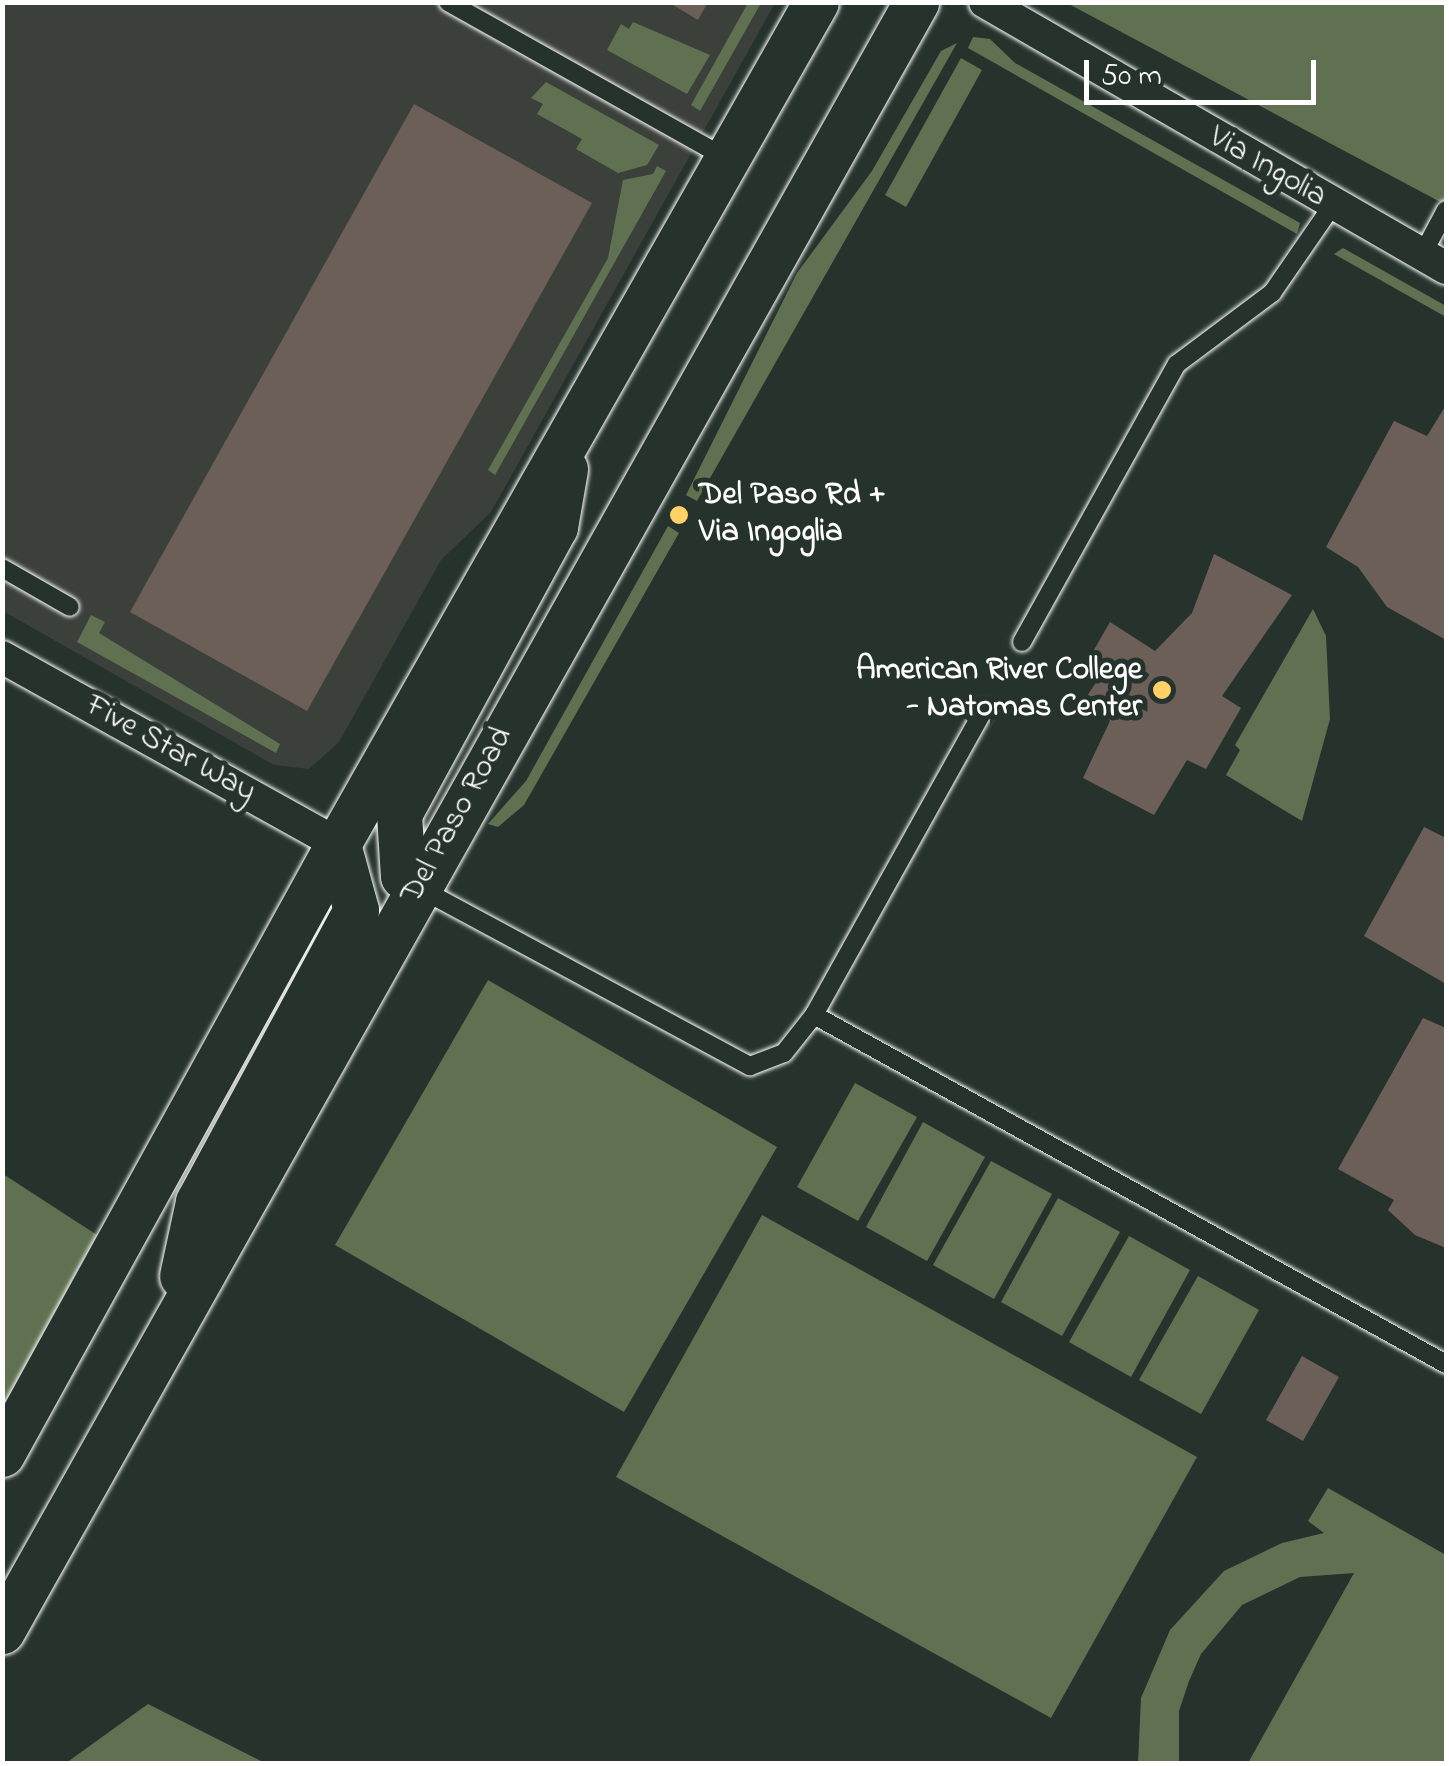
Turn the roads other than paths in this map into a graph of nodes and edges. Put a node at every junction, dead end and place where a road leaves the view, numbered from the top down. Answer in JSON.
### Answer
{"nodes":[{"id":1,"x":448,"y":2,"type":"edge"},
{"id":2,"x":816,"y":2,"type":"edge"},
{"id":3,"x":916,"y":2,"type":"edge"},
{"id":4,"x":985,"y":2,"type":"edge"},
{"id":5,"x":728,"y":160,"type":"junction"},
{"id":6,"x":1332,"y":206,"type":"junction"},
{"id":7,"x":1446,"y":210,"type":"edge"},
{"id":8,"x":1434,"y":262,"type":"edge"},
{"id":9,"x":570,"y":438,"type":"junction"},
{"id":10,"x":2,"y":568,"type":"edge"},
{"id":11,"x":70,"y":607,"type":"dead end"},
{"id":12,"x":1022,"y":642,"type":"dead end"},
{"id":13,"x":2,"y":656,"type":"edge"},
{"id":14,"x":984,"y":710,"type":"dead end"},
{"id":15,"x":338,"y":844,"type":"junction"},
{"id":16,"x":418,"y":888,"type":"junction"},
{"id":17,"x":814,"y":1015,"type":"junction"},
{"id":18,"x":172,"y":1322,"type":"junction"},
{"id":19,"x":1446,"y":1364,"type":"edge"},
{"id":20,"x":2,"y":1454,"type":"edge"},
{"id":21,"x":2,"y":1631,"type":"edge"}],
"edges":[{"from":1,"to":5,"type":"lane"},
{"from":2,"to":5,"type":"main road"},
{"from":3,"to":16,"type":"main road","name":"Del Paso Road"},
{"from":4,"to":6,"type":"street","name":"Via Ingolia"},
{"from":5,"to":9,"type":"main road"},
{"from":6,"to":8,"type":"street","name":"Via Ingolia"},
{"from":6,"to":12,"type":"lane"},
{"from":7,"to":8,"type":"lane"},
{"from":9,"to":15,"type":"main road"},
{"from":9,"to":16,"type":"main road"},
{"from":10,"to":11,"type":"lane"},
{"from":13,"to":15,"type":"street","name":"Five Star Way"},
{"from":14,"to":17,"type":"lane"},
{"from":15,"to":18,"type":"main road"},
{"from":15,"to":20,"type":"main road"},
{"from":16,"to":17,"type":"lane"},
{"from":16,"to":18,"type":"main road","name":"Del Paso Road"},
{"from":17,"to":19,"type":"lane"},
{"from":18,"to":21,"type":"main road","name":"Del Paso Road"}]}
